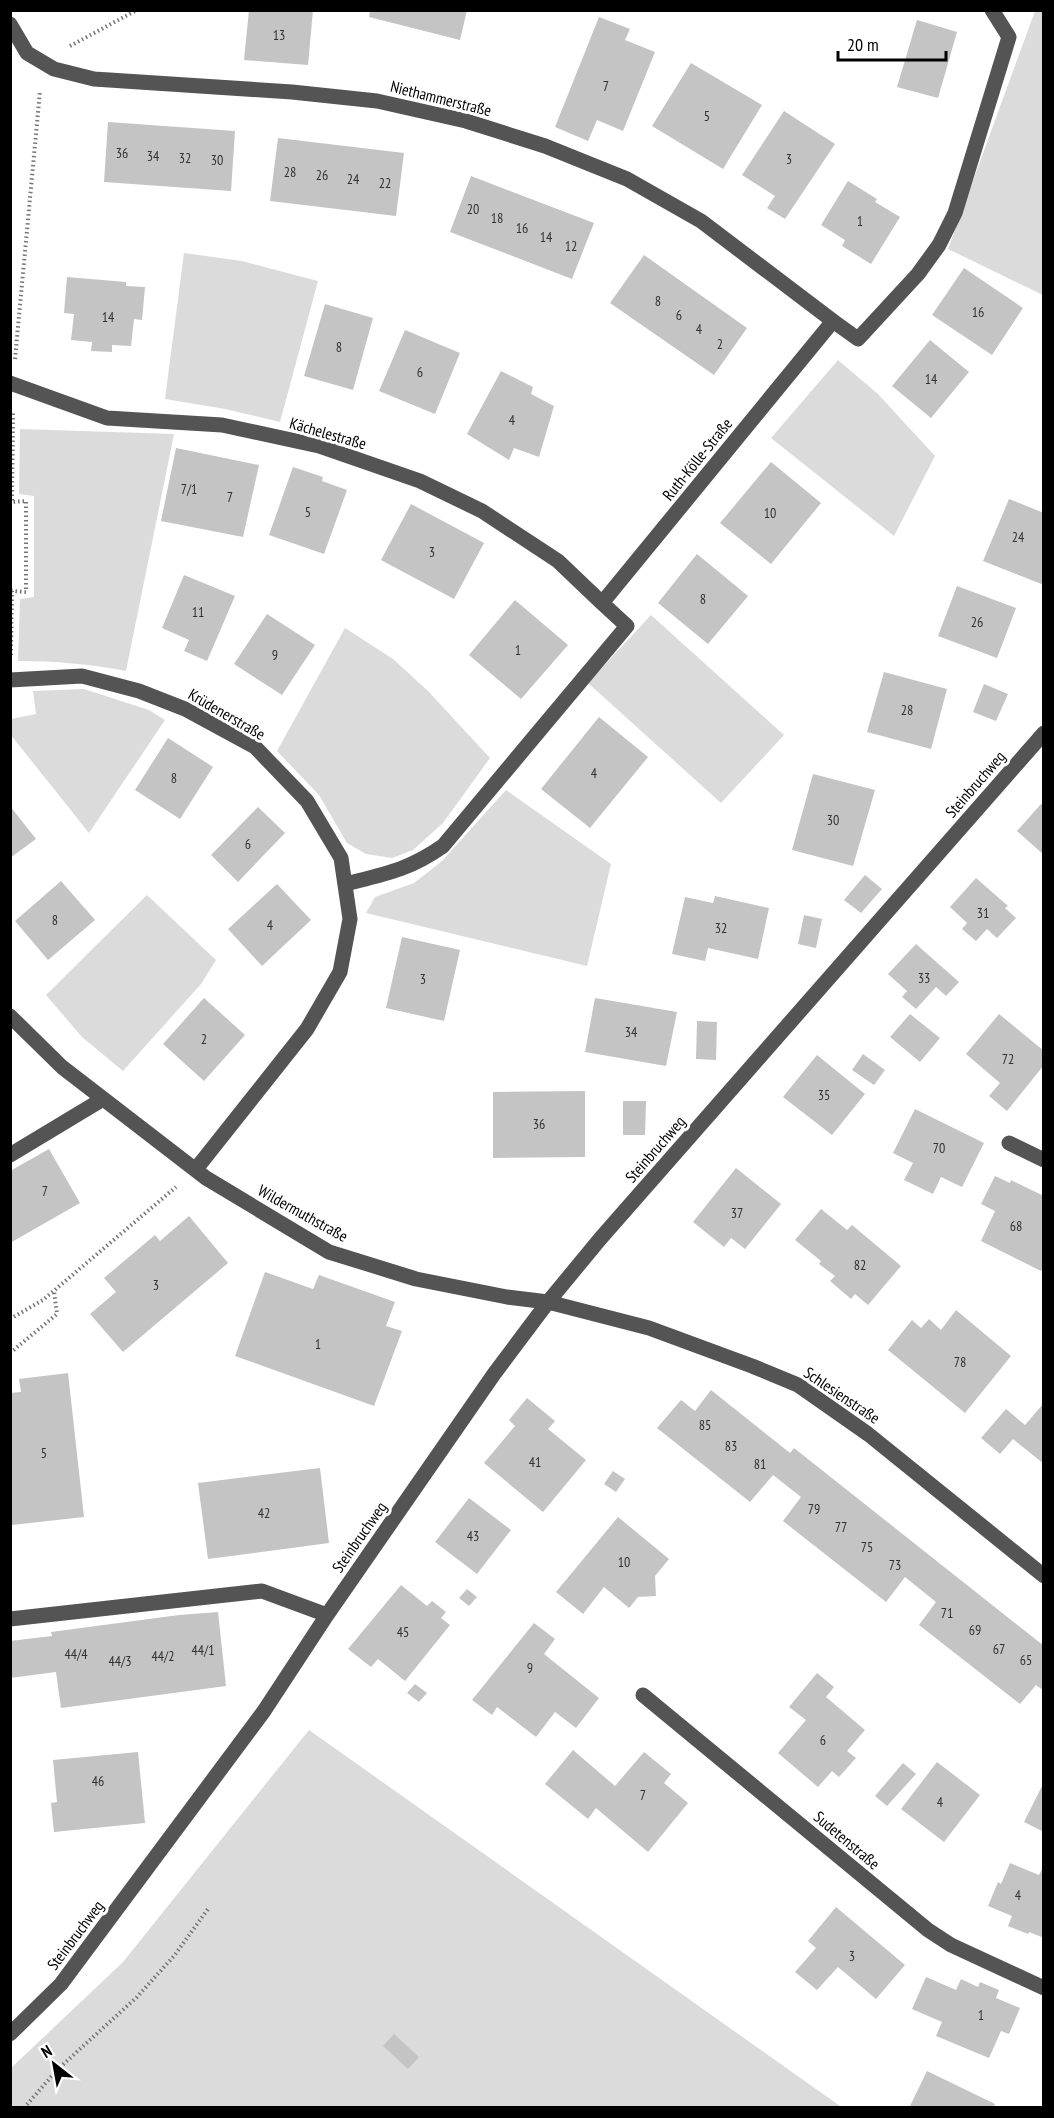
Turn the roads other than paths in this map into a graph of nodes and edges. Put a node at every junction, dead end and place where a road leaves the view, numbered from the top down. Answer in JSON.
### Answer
{"nodes":[{"id":1,"x":992,"y":10,"type":"edge"},
{"id":2,"x":10,"y":24,"type":"edge"},
{"id":3,"x":833,"y":321,"type":"junction"},
{"id":4,"x":10,"y":383,"type":"edge"},
{"id":5,"x":602,"y":603,"type":"junction"},
{"id":6,"x":10,"y":680,"type":"edge"},
{"id":7,"x":1044,"y":733,"type":"edge"},
{"id":8,"x":345,"y":884,"type":"junction"},
{"id":9,"x":10,"y":1016,"type":"edge"},
{"id":10,"x":103,"y":1099,"type":"junction"},
{"id":11,"x":1009,"y":1143,"type":"dead end"},
{"id":12,"x":10,"y":1155,"type":"edge"},
{"id":13,"x":1044,"y":1160,"type":"edge"},
{"id":14,"x":196,"y":1170,"type":"junction"},
{"id":15,"x":548,"y":1302,"type":"junction"},
{"id":16,"x":1044,"y":1576,"type":"edge"},
{"id":17,"x":327,"y":1615,"type":"junction"},
{"id":18,"x":10,"y":1619,"type":"edge"},
{"id":19,"x":643,"y":1695,"type":"dead end"},
{"id":20,"x":1044,"y":1988,"type":"edge"},
{"id":21,"x":10,"y":2034,"type":"edge"}],
"edges":[{"from":1,"to":3,"type":"street"},
{"from":2,"to":3,"type":"street","name":"Niethammerstraße"},
{"from":3,"to":5,"type":"street","name":"Ruth-Kölle-Straße"},
{"from":4,"to":5,"type":"street","name":"Kächelestraße"},
{"from":5,"to":8,"type":"street"},
{"from":6,"to":8,"type":"street","name":"Krüdenerstraße"},
{"from":7,"to":15,"type":"street","name":"Steinbruchweg"},
{"from":8,"to":14,"type":"street","name":"Krüdenerstraße"},
{"from":9,"to":10,"type":"street","name":"Wildermuthstraße"},
{"from":10,"to":12,"type":"street"},
{"from":10,"to":14,"type":"street","name":"Wildermuthstraße"},
{"from":11,"to":13,"type":"street"},
{"from":14,"to":15,"type":"street","name":"Wildermuthstraße"},
{"from":15,"to":16,"type":"street","name":"Schlesienstraße"},
{"from":15,"to":17,"type":"street","name":"Steinbruchweg"},
{"from":17,"to":18,"type":"street"},
{"from":17,"to":21,"type":"street","name":"Steinbruchweg"},
{"from":19,"to":20,"type":"street","name":"Sudetenstraße"}]}
